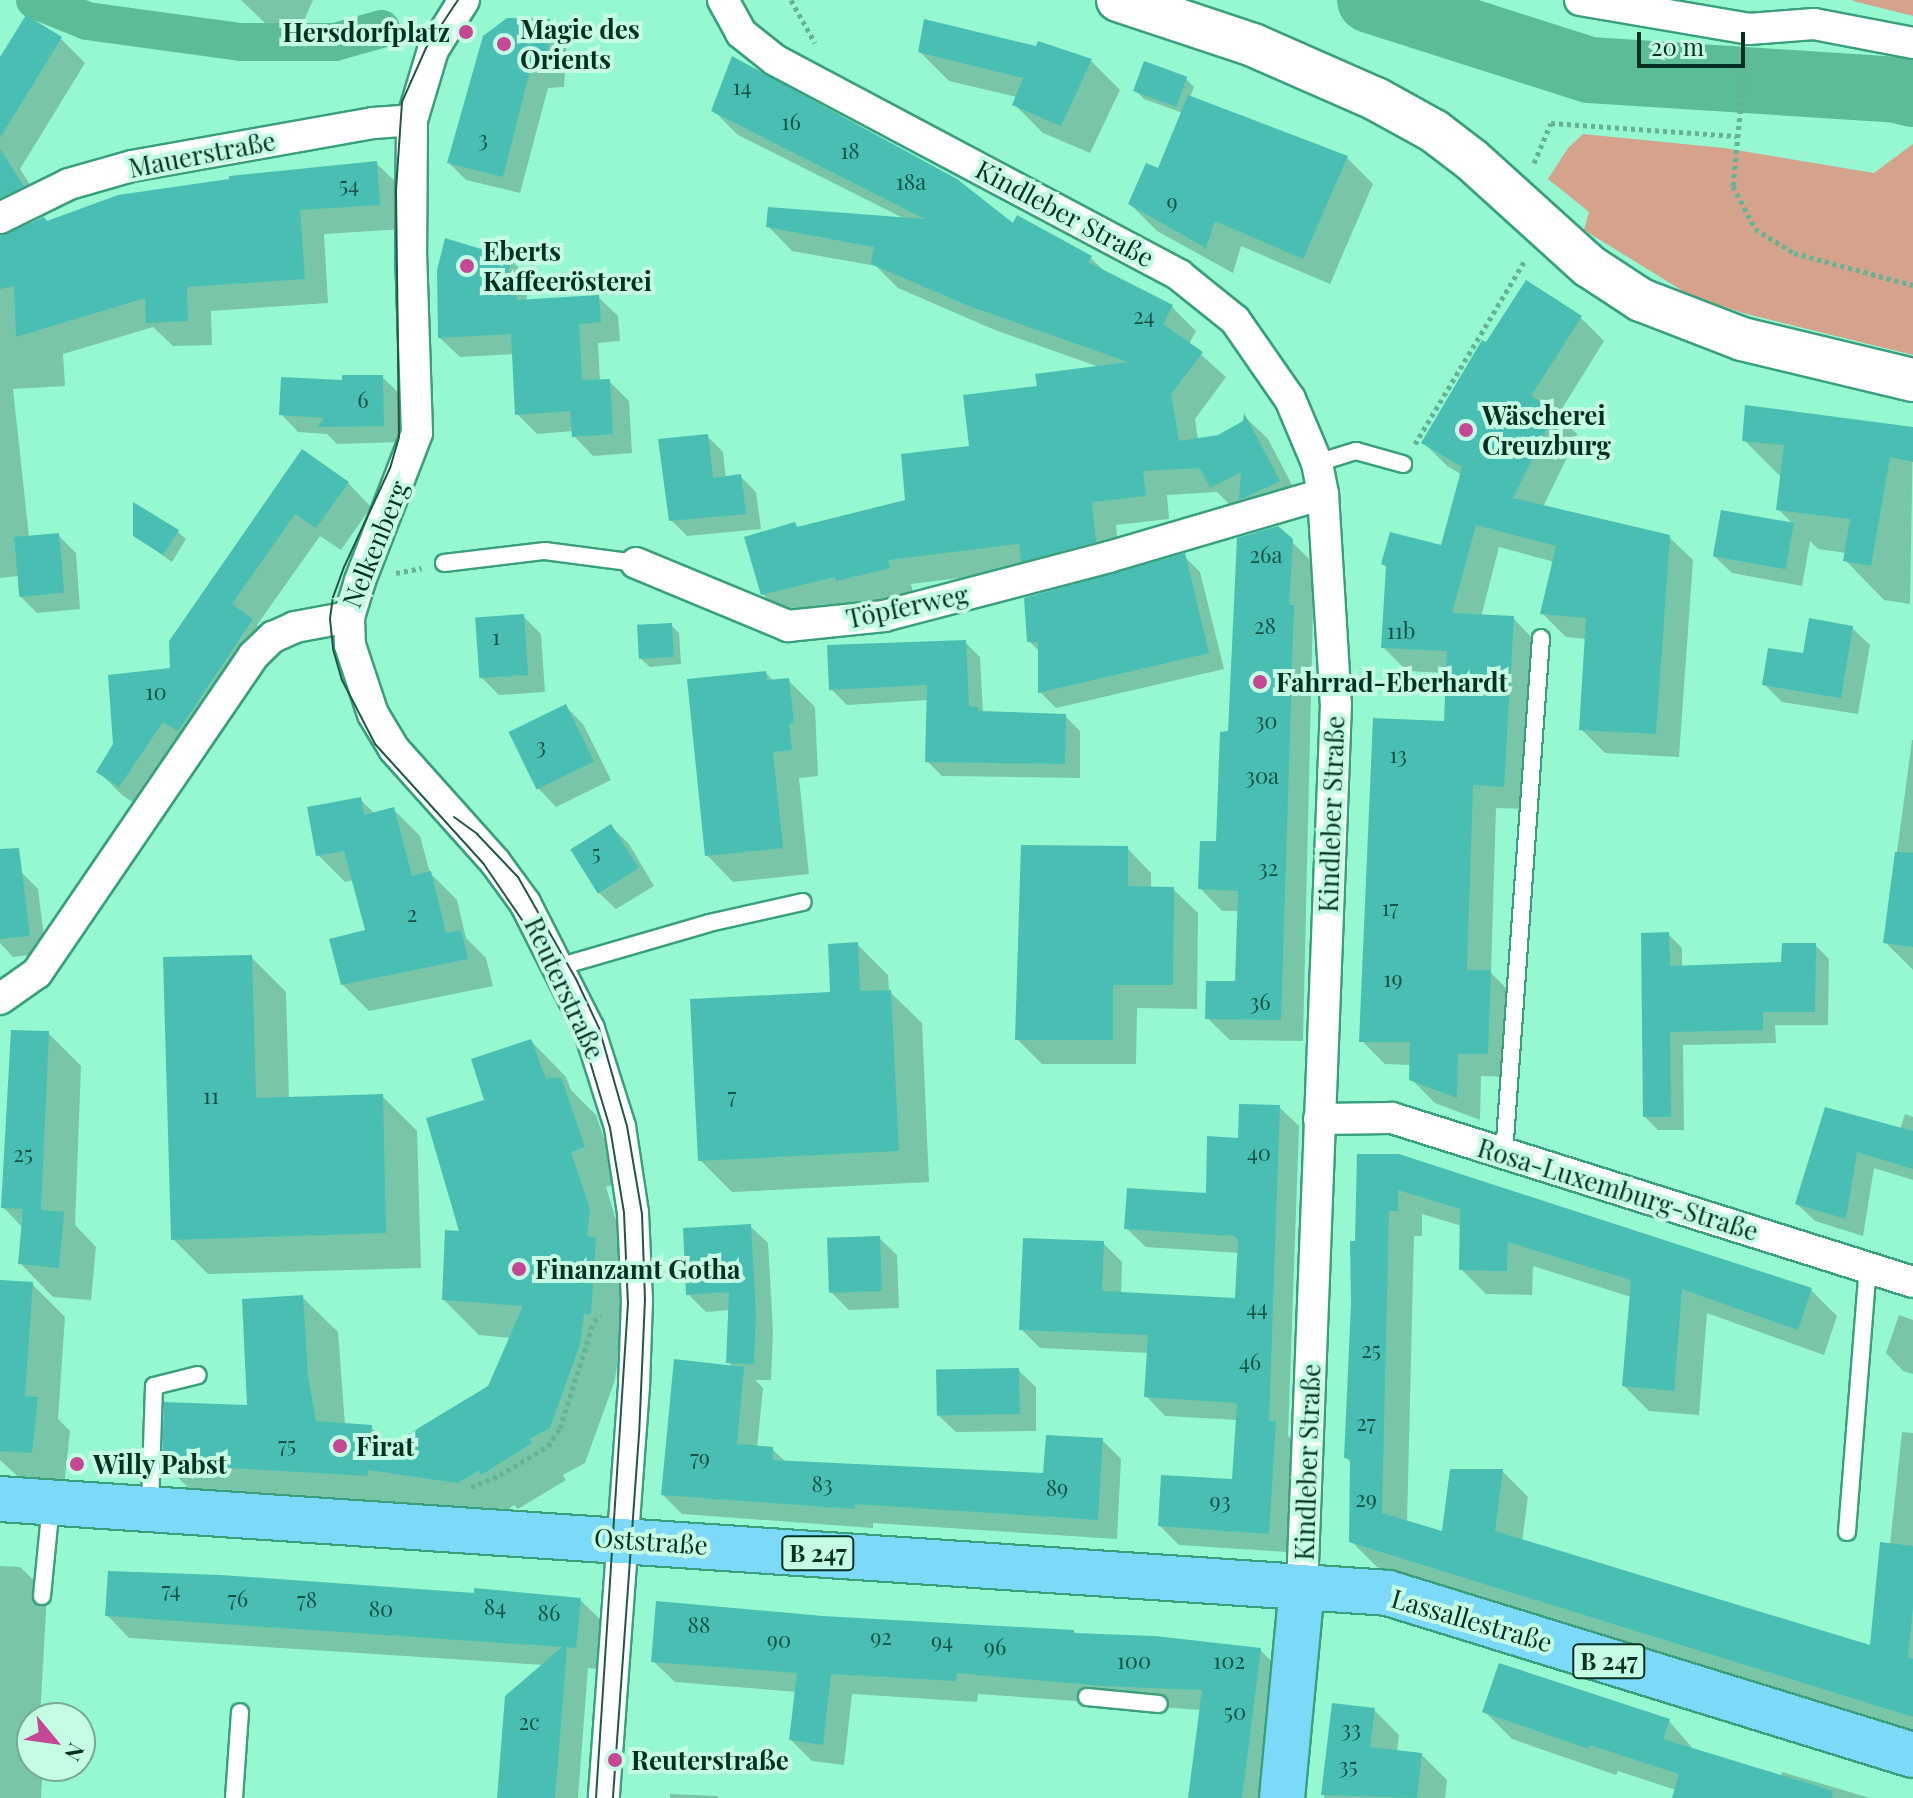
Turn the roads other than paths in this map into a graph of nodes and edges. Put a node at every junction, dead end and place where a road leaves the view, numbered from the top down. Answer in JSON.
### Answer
{"nodes":[{"id":1,"x":464,"y":0,"type":"edge"},
{"id":2,"x":723,"y":0,"type":"edge"},
{"id":3,"x":1118,"y":0,"type":"edge"},
{"id":4,"x":1580,"y":0,"type":"edge"},
{"id":5,"x":1817,"y":12,"type":"edge"},
{"id":6,"x":1913,"y":43,"type":"edge"},
{"id":7,"x":412,"y":120,"type":"junction"},
{"id":8,"x":0,"y":218,"type":"edge"},
{"id":9,"x":1913,"y":380,"type":"edge"},
{"id":10,"x":1317,"y":463,"type":"junction"},
{"id":11,"x":1403,"y":464,"type":"road end"},
{"id":12,"x":1323,"y":494,"type":"junction"},
{"id":13,"x":444,"y":563,"type":"dead end"},
{"id":14,"x":636,"y":563,"type":"joint"},
{"id":15,"x":349,"y":617,"type":"junction"},
{"id":16,"x":1541,"y":638,"type":"dead end"},
{"id":17,"x":803,"y":902,"type":"dead end"},
{"id":18,"x":558,"y":967,"type":"junction"},
{"id":19,"x":0,"y":999,"type":"edge"},
{"id":20,"x":1319,"y":1119,"type":"junction"},
{"id":21,"x":1504,"y":1154,"type":"junction"},
{"id":22,"x":1868,"y":1268,"type":"junction"},
{"id":23,"x":1913,"y":1282,"type":"edge"},
{"id":24,"x":198,"y":1375,"type":"dead end"},
{"id":25,"x":0,"y":1499,"type":"edge"},
{"id":26,"x":51,"y":1502,"type":"junction"},
{"id":27,"x":150,"y":1508,"type":"junction"},
{"id":28,"x":1847,"y":1532,"type":"dead end"},
{"id":29,"x":621,"y":1538,"type":"junction"},
{"id":30,"x":1302,"y":1588,"type":"junction"},
{"id":31,"x":42,"y":1596,"type":"dead end"},
{"id":32,"x":1087,"y":1697,"type":"dead end"},
{"id":33,"x":1159,"y":1704,"type":"dead end"},
{"id":34,"x":240,"y":1712,"type":"dead end"},
{"id":35,"x":1913,"y":1755,"type":"edge"},
{"id":36,"x":234,"y":1798,"type":"edge"},
{"id":37,"x":604,"y":1798,"type":"edge"},
{"id":38,"x":1282,"y":1798,"type":"edge"}],
"edges":[{"from":1,"to":7,"type":"street","name":"Nelkenberg"},
{"from":2,"to":10,"type":"street","name":"Kindleber Straße"},
{"from":3,"to":9,"type":"street"},
{"from":4,"to":5,"type":"street"},
{"from":5,"to":6,"type":"street"},
{"from":7,"to":8,"type":"street","name":"Mauerstraße"},
{"from":7,"to":15,"type":"street","name":"Nelkenberg"},
{"from":10,"to":11,"type":"lane"},
{"from":10,"to":12,"type":"street","name":"Kindleber Straße"},
{"from":12,"to":14,"type":"street","name":"Töpferweg"},
{"from":12,"to":20,"type":"street","name":"Kindleber Straße"},
{"from":13,"to":14,"type":"lane","name":"Töpferweg"},
{"from":15,"to":18,"type":"street","name":"Reuterstraße"},
{"from":15,"to":19,"type":"street","name":"Nelkenberg"},
{"from":16,"to":21,"type":"lane"},
{"from":17,"to":18,"type":"lane"},
{"from":18,"to":29,"type":"street","name":"Reuterstraße"},
{"from":20,"to":21,"type":"street","name":"Rosa-Luxemburg-Straße"},
{"from":20,"to":30,"type":"street","name":"Kindleber Straße"},
{"from":21,"to":22,"type":"street","name":"Rosa-Luxemburg-Straße"},
{"from":22,"to":23,"type":"street","name":"Rosa-Luxemburg-Straße"},
{"from":22,"to":28,"type":"lane"},
{"from":24,"to":27,"type":"lane"},
{"from":25,"to":26,"type":"main road","name":"Oststraße","number":"B 247"},
{"from":26,"to":27,"type":"main road","name":"Oststraße","number":"B 247"},
{"from":26,"to":31,"type":"lane"},
{"from":27,"to":29,"type":"main road","name":"Oststraße","number":"B 247"},
{"from":29,"to":30,"type":"main road","name":"Oststraße","number":"B 247"},
{"from":29,"to":37,"type":"street","name":"Reuterstraße"},
{"from":30,"to":35,"type":"main road","name":"Lassallestraße","number":"B 247"},
{"from":30,"to":38,"type":"main road","name":"Kindleber Straße"},
{"from":32,"to":33,"type":"lane"},
{"from":34,"to":36,"type":"lane"}]}
